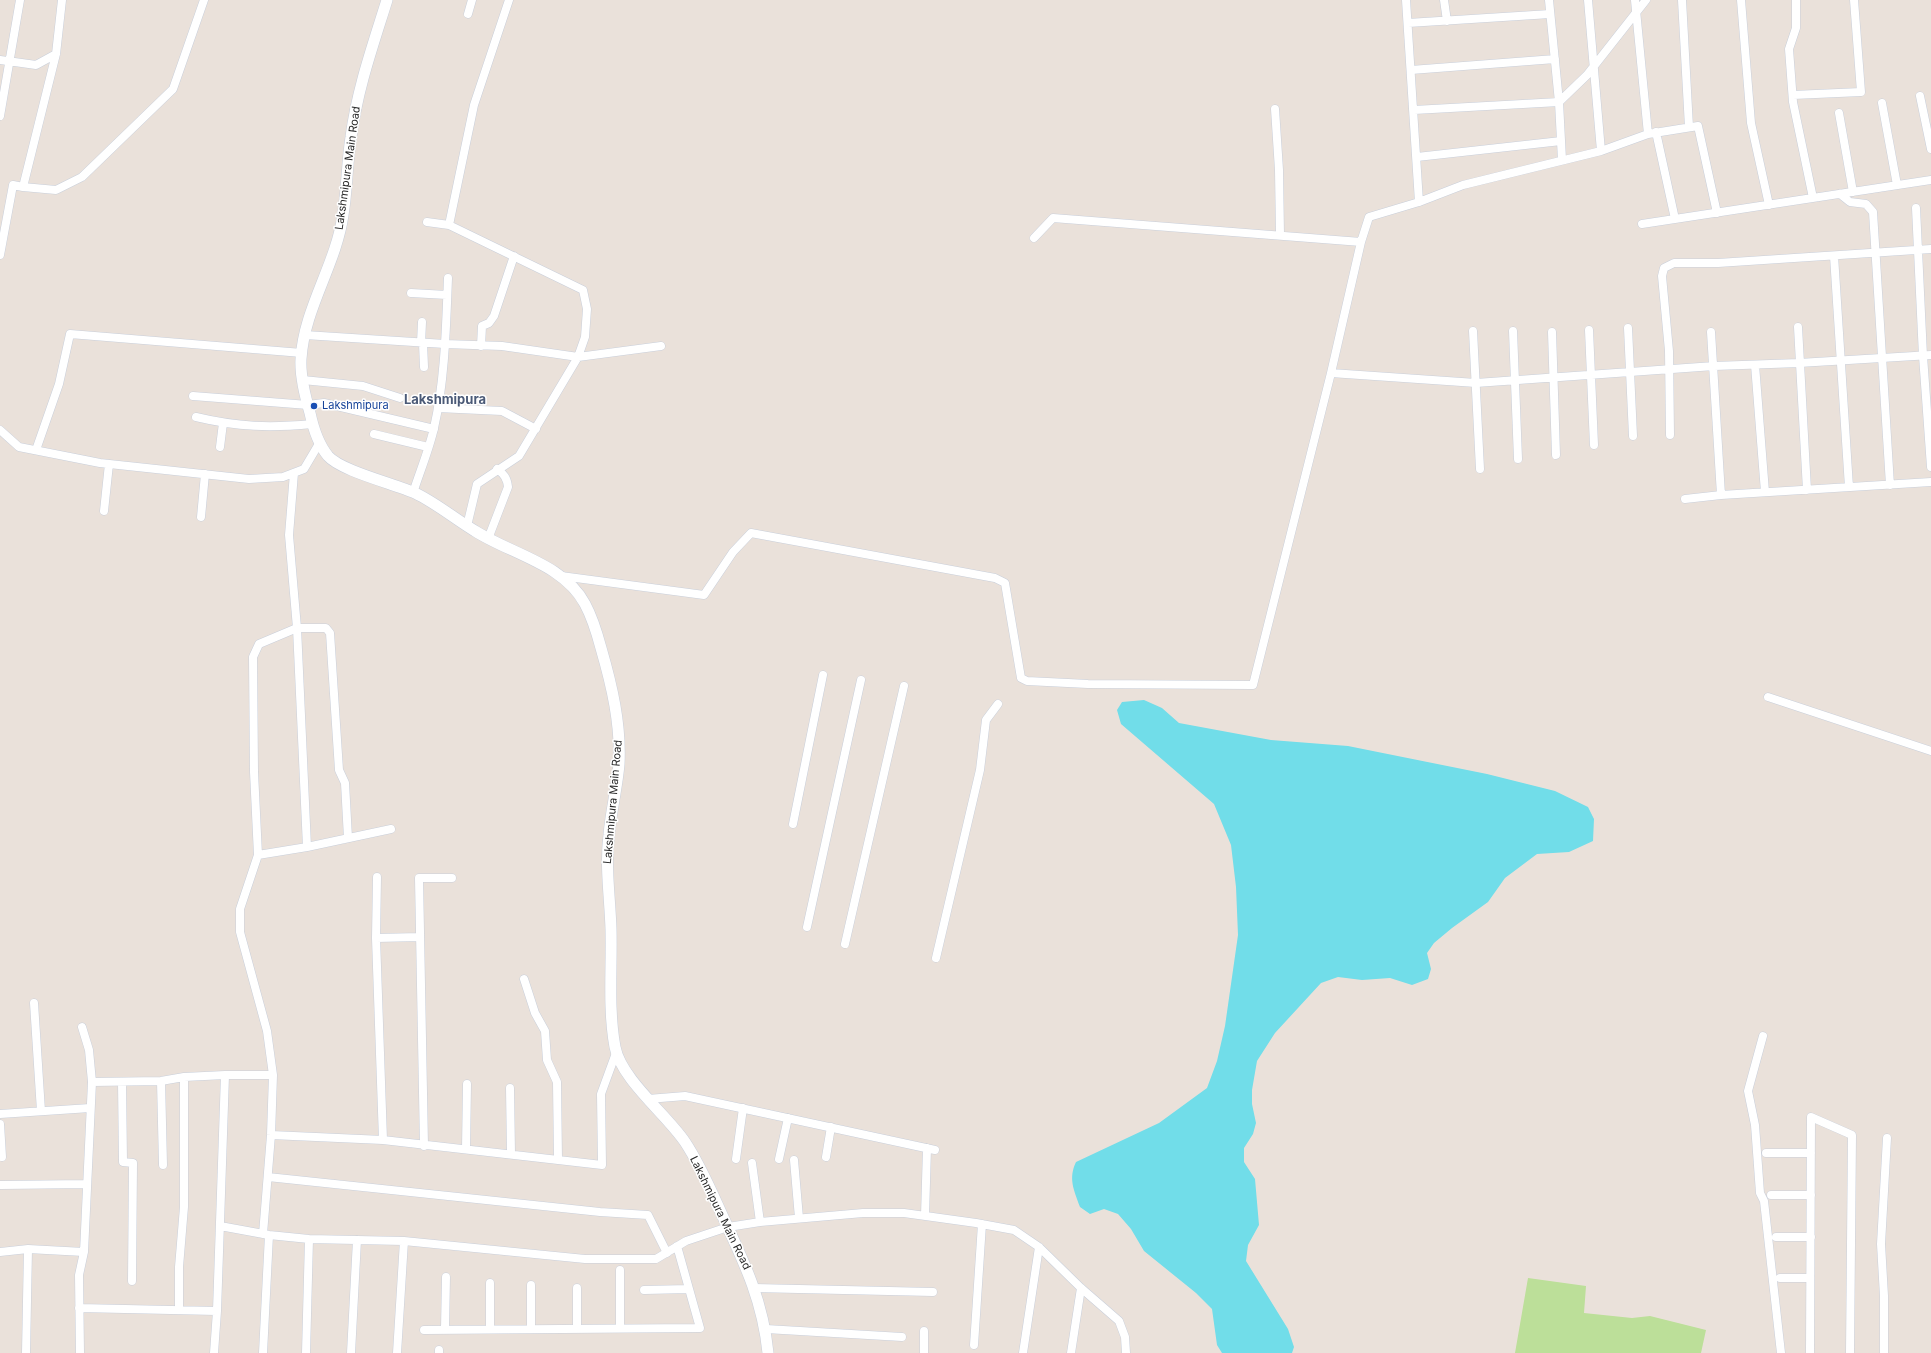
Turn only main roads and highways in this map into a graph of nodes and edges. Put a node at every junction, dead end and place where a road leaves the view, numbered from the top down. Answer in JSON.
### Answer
{"nodes":[{"id":1,"x":387,"y":0,"type":"edge"},
{"id":2,"x":768,"y":1353,"type":"edge"}],
"edges":[{"from":1,"to":2,"type":"main road","name":"Lakshmipura Main Road"}]}
